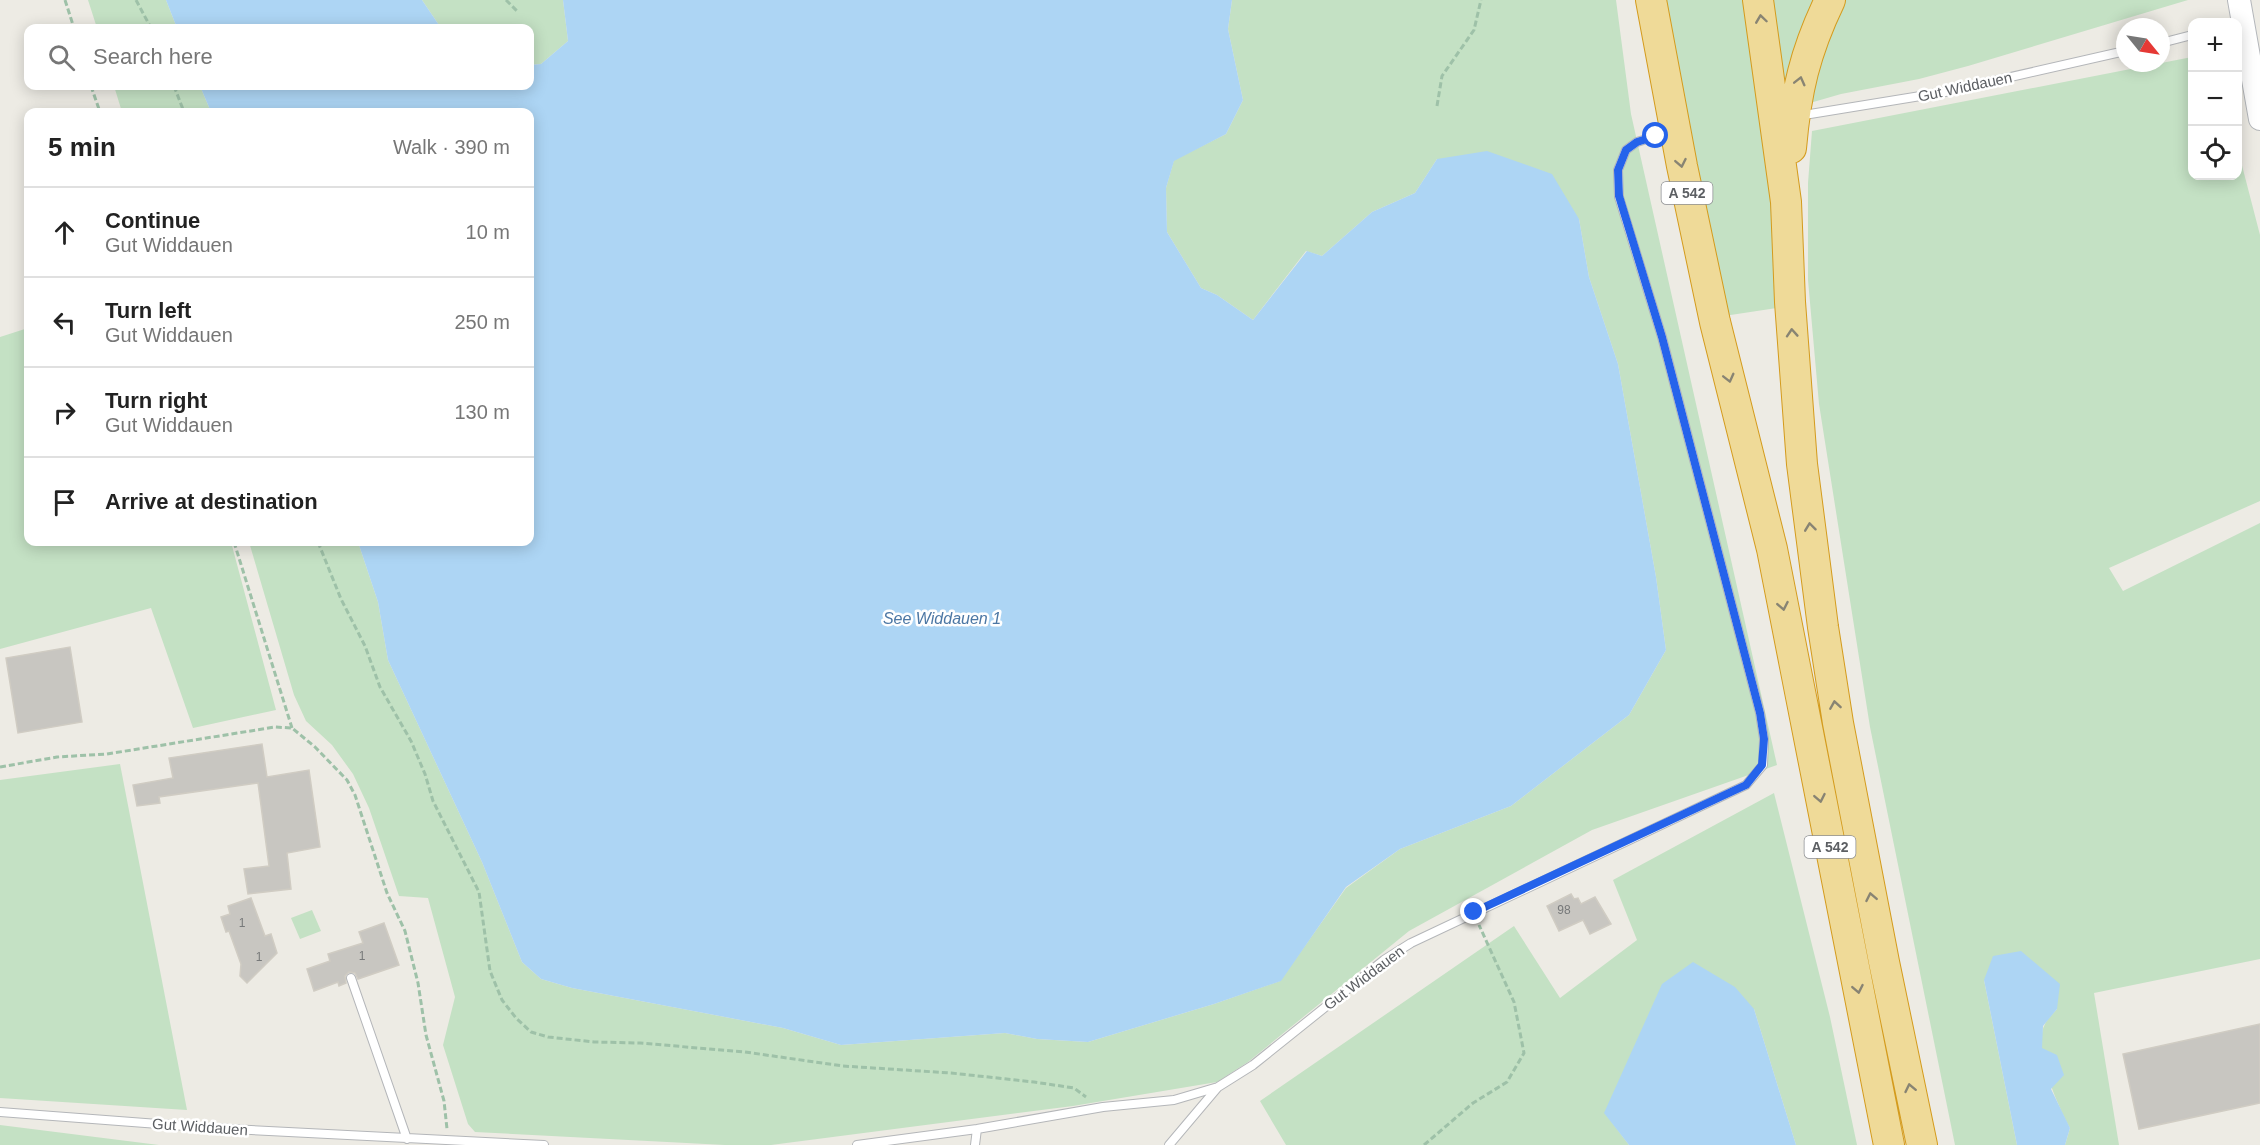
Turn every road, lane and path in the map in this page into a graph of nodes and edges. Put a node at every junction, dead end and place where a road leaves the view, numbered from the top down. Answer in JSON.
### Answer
{"nodes":[{"id":1,"x":65,"y":0,"type":"edge"},
{"id":2,"x":135,"y":0,"type":"edge"},
{"id":3,"x":506,"y":0,"type":"edge"},
{"id":4,"x":1480,"y":0,"type":"edge"},
{"id":5,"x":1651,"y":0,"type":"edge"},
{"id":6,"x":1657,"y":0,"type":"edge"},
{"id":7,"x":1758,"y":0,"type":"edge"},
{"id":8,"x":1830,"y":0,"type":"edge"},
{"id":9,"x":2239,"y":0,"type":"edge"},
{"id":10,"x":517,"y":11,"type":"dead end"},
{"id":11,"x":2240,"y":18,"type":"edge"},
{"id":12,"x":73,"y":24,"type":"edge"},
{"id":13,"x":149,"y":24,"type":"edge"},
{"id":14,"x":2242,"y":34,"type":"edge"},
{"id":15,"x":2188,"y":36,"type":"edge"},
{"id":16,"x":2170,"y":41,"type":"edge"},
{"id":17,"x":2116,"y":53,"type":"edge"},
{"id":18,"x":1664,"y":64,"type":"junction"},
{"id":19,"x":92,"y":90,"type":"edge"},
{"id":20,"x":176,"y":90,"type":"edge"},
{"id":21,"x":1437,"y":106,"type":"dead end"},
{"id":22,"x":99,"y":108,"type":"edge"},
{"id":23,"x":182,"y":108,"type":"edge"},
{"id":24,"x":1804,"y":115,"type":"dead end"},
{"id":25,"x":2260,"y":119,"type":"edge"},
{"id":26,"x":1656,"y":136,"type":"dead end"},
{"id":27,"x":1786,"y":202,"type":"junction"},
{"id":28,"x":235,"y":546,"type":"edge"},
{"id":29,"x":320,"y":546,"type":"edge"},
{"id":30,"x":292,"y":728,"type":"junction"},
{"id":31,"x":0,"y":767,"type":"edge"},
{"id":32,"x":1474,"y":912,"type":"junction"},
{"id":33,"x":351,"y":978,"type":"dead end"},
{"id":34,"x":1218,"y":1087,"type":"junction"},
{"id":35,"x":1103,"y":1107,"type":"junction"},
{"id":36,"x":0,"y":1112,"type":"edge"},
{"id":37,"x":977,"y":1129,"type":"junction"},
{"id":38,"x":407,"y":1139,"type":"junction"},
{"id":39,"x":447,"y":1140,"type":"junction"},
{"id":40,"x":544,"y":1145,"type":"edge"},
{"id":41,"x":857,"y":1145,"type":"edge"},
{"id":42,"x":975,"y":1145,"type":"edge"},
{"id":43,"x":1169,"y":1145,"type":"edge"},
{"id":44,"x":1424,"y":1145,"type":"edge"},
{"id":45,"x":1889,"y":1145,"type":"edge"},
{"id":46,"x":1922,"y":1145,"type":"edge"}],
"edges":[{"from":1,"to":12,"type":"path"},
{"from":2,"to":13,"type":"path"},
{"from":3,"to":10,"type":"path"},
{"from":4,"to":21,"type":"path"},
{"from":5,"to":18,"type":"highway"},
{"from":6,"to":18,"type":"highway","number":"A 542"},
{"from":27,"to":7,"type":"highway","number":"A 542","one_way":true},
{"from":27,"to":8,"type":"highway","one_way":true},
{"from":9,"to":11,"type":"main road"},
{"from":14,"to":25,"type":"main road"},
{"from":15,"to":16,"type":"lane"},
{"from":17,"to":24,"type":"lane","name":"Gut Widdauen"},
{"from":18,"to":45,"type":"highway","number":"A 542","one_way":true},
{"from":19,"to":22,"type":"path"},
{"from":20,"to":23,"type":"path"},
{"from":26,"to":32,"type":"lane","name":"Gut Widdauen"},
{"from":46,"to":27,"type":"highway","number":"A 542","one_way":true},
{"from":28,"to":30,"type":"path"},
{"from":29,"to":35,"type":"path"},
{"from":30,"to":31,"type":"path"},
{"from":30,"to":39,"type":"path"},
{"from":32,"to":34,"type":"lane","name":"Gut Widdauen"},
{"from":32,"to":44,"type":"path"},
{"from":33,"to":38,"type":"lane"},
{"from":34,"to":35,"type":"lane","name":"Gut Widdauen"},
{"from":34,"to":43,"type":"lane"},
{"from":35,"to":37,"type":"lane","name":"Gut Widdauen"},
{"from":36,"to":38,"type":"lane","name":"Gut Widdauen"},
{"from":37,"to":41,"type":"lane","name":"Gut Widdauen"},
{"from":37,"to":42,"type":"lane"},
{"from":38,"to":39,"type":"lane","name":"Gut Widdauen"},
{"from":39,"to":40,"type":"lane","name":"Gut Widdauen"}]}
